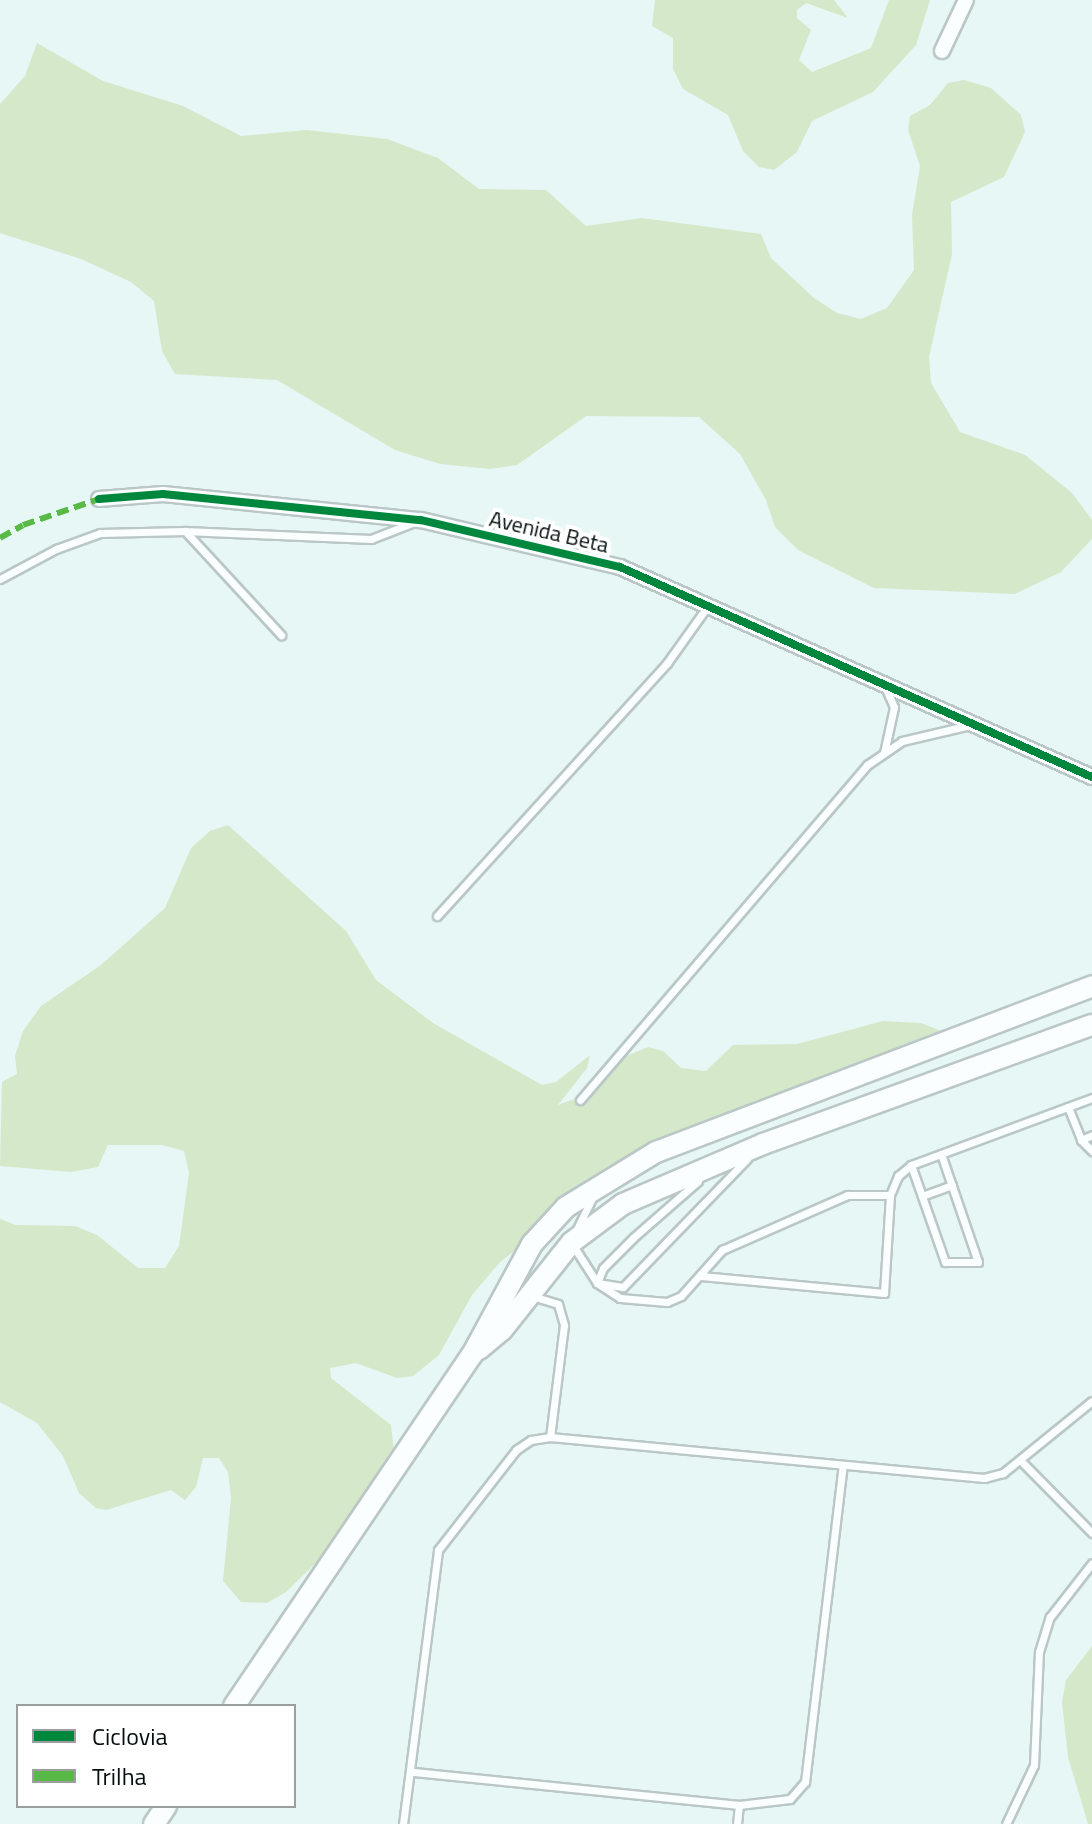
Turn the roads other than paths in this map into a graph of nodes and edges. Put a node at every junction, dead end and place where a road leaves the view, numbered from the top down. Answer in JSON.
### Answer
{"nodes":[{"id":1,"x":966,"y":0,"type":"edge"},
{"id":2,"x":942,"y":51,"type":"dead end"},
{"id":3,"x":99,"y":499,"type":"dead end"},
{"id":4,"x":421,"y":520,"type":"junction"},
{"id":5,"x":185,"y":531,"type":"junction"},
{"id":6,"x":0,"y":579,"type":"edge"},
{"id":7,"x":708,"y":605,"type":"junction"},
{"id":8,"x":281,"y":635,"type":"dead end"},
{"id":9,"x":881,"y":679,"type":"junction"},
{"id":10,"x":977,"y":723,"type":"junction"},
{"id":11,"x":884,"y":753,"type":"junction"},
{"id":12,"x":1092,"y":777,"type":"edge"},
{"id":13,"x":437,"y":916,"type":"dead end"},
{"id":14,"x":1092,"y":986,"type":"edge"},
{"id":15,"x":1092,"y":1025,"type":"edge"},
{"id":16,"x":1092,"y":1098,"type":"edge"},
{"id":17,"x":580,"y":1100,"type":"dead end"},
{"id":18,"x":1068,"y":1107,"type":"junction"},
{"id":19,"x":1092,"y":1135,"type":"edge"},
{"id":20,"x":1081,"y":1140,"type":"junction"},
{"id":21,"x":763,"y":1144,"type":"junction"},
{"id":22,"x":1092,"y":1151,"type":"edge"},
{"id":23,"x":941,"y":1154,"type":"junction"},
{"id":24,"x":720,"y":1161,"type":"junction"},
{"id":25,"x":911,"y":1165,"type":"junction"},
{"id":26,"x":624,"y":1171,"type":"junction"},
{"id":27,"x":952,"y":1185,"type":"junction"},
{"id":28,"x":890,"y":1195,"type":"junction"},
{"id":29,"x":922,"y":1196,"type":"junction"},
{"id":30,"x":572,"y":1242,"type":"junction"},
{"id":31,"x":701,"y":1276,"type":"junction"},
{"id":32,"x":597,"y":1283,"type":"junction"},
{"id":33,"x":527,"y":1295,"type":"junction"},
{"id":34,"x":472,"y":1355,"type":"junction"},
{"id":35,"x":1092,"y":1401,"type":"edge"},
{"id":36,"x":550,"y":1437,"type":"junction"},
{"id":37,"x":1021,"y":1461,"type":"junction"},
{"id":38,"x":843,"y":1465,"type":"junction"},
{"id":39,"x":1092,"y":1533,"type":"edge"},
{"id":40,"x":1092,"y":1563,"type":"edge"},
{"id":41,"x":235,"y":1704,"type":"edge"},
{"id":42,"x":414,"y":1772,"type":"junction"},
{"id":43,"x":739,"y":1805,"type":"junction"},
{"id":44,"x":407,"y":1822,"type":"edge"},
{"id":45,"x":737,"y":1824,"type":"edge"},
{"id":46,"x":1006,"y":1824,"type":"edge"}],
"edges":[{"from":1,"to":2,"type":"street"},
{"from":3,"to":4,"type":"street","name":"Avenida Beta"},
{"from":4,"to":5,"type":"lane"},
{"from":4,"to":7,"type":"street","name":"Avenida Beta"},
{"from":5,"to":6,"type":"lane"},
{"from":5,"to":8,"type":"lane"},
{"from":7,"to":9,"type":"street","name":"Avenida Beta"},
{"from":7,"to":13,"type":"lane"},
{"from":9,"to":10,"type":"street","name":"Avenida Beta"},
{"from":9,"to":11,"type":"lane"},
{"from":10,"to":11,"type":"lane"},
{"from":10,"to":12,"type":"street","name":"Avenida Beta"},
{"from":11,"to":17,"type":"lane"},
{"from":14,"to":26,"type":"main road"},
{"from":15,"to":21,"type":"main road"},
{"from":16,"to":18,"type":"lane"},
{"from":18,"to":20,"type":"lane"},
{"from":18,"to":23,"type":"lane"},
{"from":19,"to":20,"type":"lane"},
{"from":20,"to":22,"type":"lane"},
{"from":21,"to":24,"type":"main road"},
{"from":21,"to":32,"type":"lane"},
{"from":23,"to":25,"type":"lane"},
{"from":23,"to":27,"type":"lane"},
{"from":24,"to":30,"type":"main road"},
{"from":24,"to":32,"type":"lane"},
{"from":25,"to":28,"type":"lane"},
{"from":25,"to":29,"type":"lane"},
{"from":26,"to":30,"type":"lane"},
{"from":26,"to":34,"type":"main road"},
{"from":27,"to":29,"type":"lane"},
{"from":27,"to":29,"type":"lane"},
{"from":28,"to":31,"type":"lane"},
{"from":28,"to":31,"type":"lane"},
{"from":30,"to":32,"type":"lane"},
{"from":30,"to":33,"type":"main road"},
{"from":31,"to":32,"type":"lane"},
{"from":33,"to":34,"type":"main road"},
{"from":33,"to":36,"type":"lane"},
{"from":34,"to":41,"type":"main road"},
{"from":35,"to":37,"type":"lane"},
{"from":36,"to":38,"type":"lane"},
{"from":36,"to":42,"type":"lane"},
{"from":37,"to":38,"type":"lane"},
{"from":37,"to":39,"type":"lane"},
{"from":38,"to":43,"type":"lane"},
{"from":40,"to":46,"type":"lane"},
{"from":42,"to":43,"type":"lane"},
{"from":42,"to":44,"type":"lane"},
{"from":43,"to":45,"type":"lane"}]}
